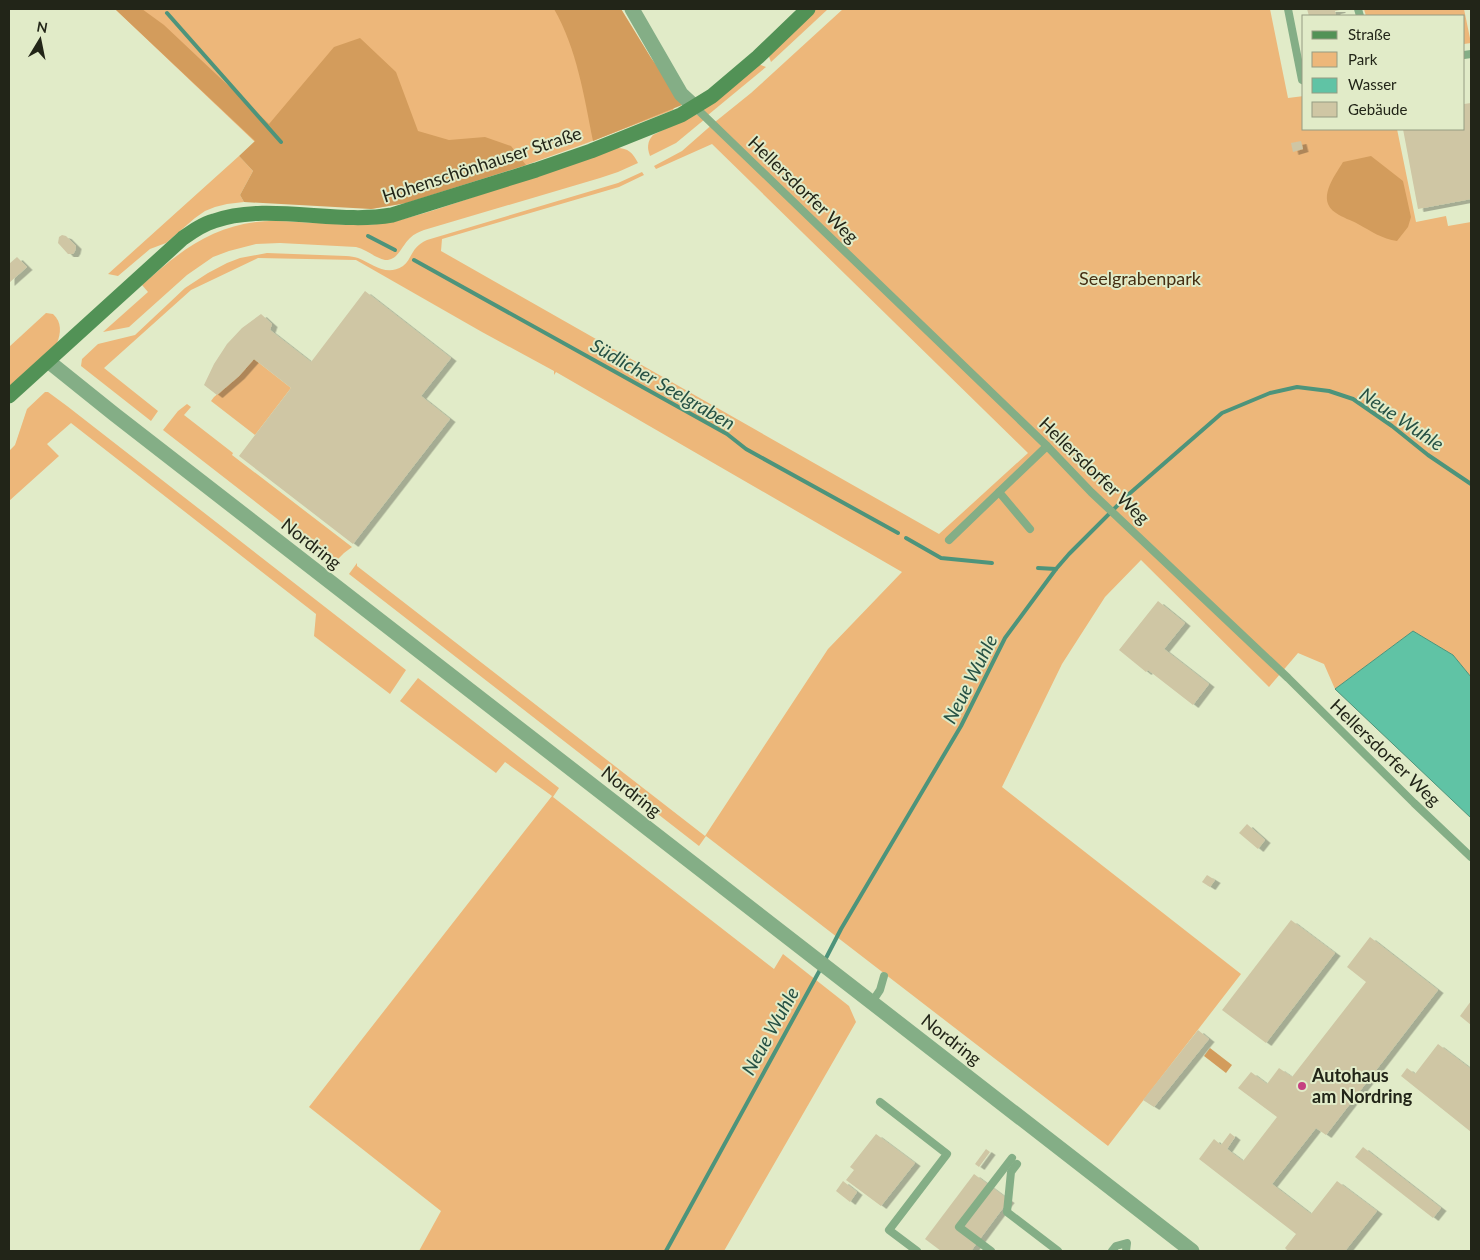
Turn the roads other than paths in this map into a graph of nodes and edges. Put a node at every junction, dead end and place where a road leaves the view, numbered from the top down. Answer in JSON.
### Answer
{"nodes":[{"id":1,"x":632,"y":9,"type":"edge"},
{"id":2,"x":808,"y":9,"type":"edge"},
{"id":3,"x":1288,"y":9,"type":"edge"},
{"id":4,"x":1302,"y":80,"type":"edge"},
{"id":5,"x":695,"y":107,"type":"junction"},
{"id":6,"x":48,"y":361,"type":"junction"},
{"id":7,"x":9,"y":396,"type":"edge"},
{"id":8,"x":1047,"y":446,"type":"junction"},
{"id":9,"x":999,"y":492,"type":"junction"},
{"id":10,"x":1030,"y":529,"type":"dead end"},
{"id":11,"x":949,"y":540,"type":"dead end"},
{"id":12,"x":1471,"y":857,"type":"edge"},
{"id":13,"x":884,"y":976,"type":"dead end"},
{"id":14,"x":872,"y":1002,"type":"junction"},
{"id":15,"x":880,"y":1102,"type":"dead end"},
{"id":16,"x":916,"y":1251,"type":"edge"},
{"id":17,"x":991,"y":1251,"type":"edge"},
{"id":18,"x":1058,"y":1251,"type":"edge"},
{"id":19,"x":1112,"y":1251,"type":"edge"},
{"id":20,"x":1126,"y":1251,"type":"edge"},
{"id":21,"x":1192,"y":1251,"type":"edge"}],
"edges":[{"from":1,"to":5,"type":"street"},
{"from":2,"to":5,"type":"street","name":"Hohenschönhauser Straße"},
{"from":3,"to":4,"type":"lane"},
{"from":5,"to":6,"type":"street","name":"Hohenschönhauser Straße"},
{"from":5,"to":8,"type":"lane","name":"Hellersdorfer Weg"},
{"from":6,"to":7,"type":"street","name":"Hohenschönhauser Straße"},
{"from":6,"to":14,"type":"street","name":"Nordring"},
{"from":8,"to":9,"type":"lane"},
{"from":8,"to":12,"type":"lane","name":"Hellersdorfer Weg"},
{"from":9,"to":10,"type":"lane"},
{"from":9,"to":11,"type":"lane"},
{"from":13,"to":14,"type":"lane"},
{"from":14,"to":21,"type":"street","name":"Nordring"},
{"from":15,"to":16,"type":"lane"},
{"from":17,"to":18,"type":"lane"},
{"from":19,"to":20,"type":"lane"}]}
